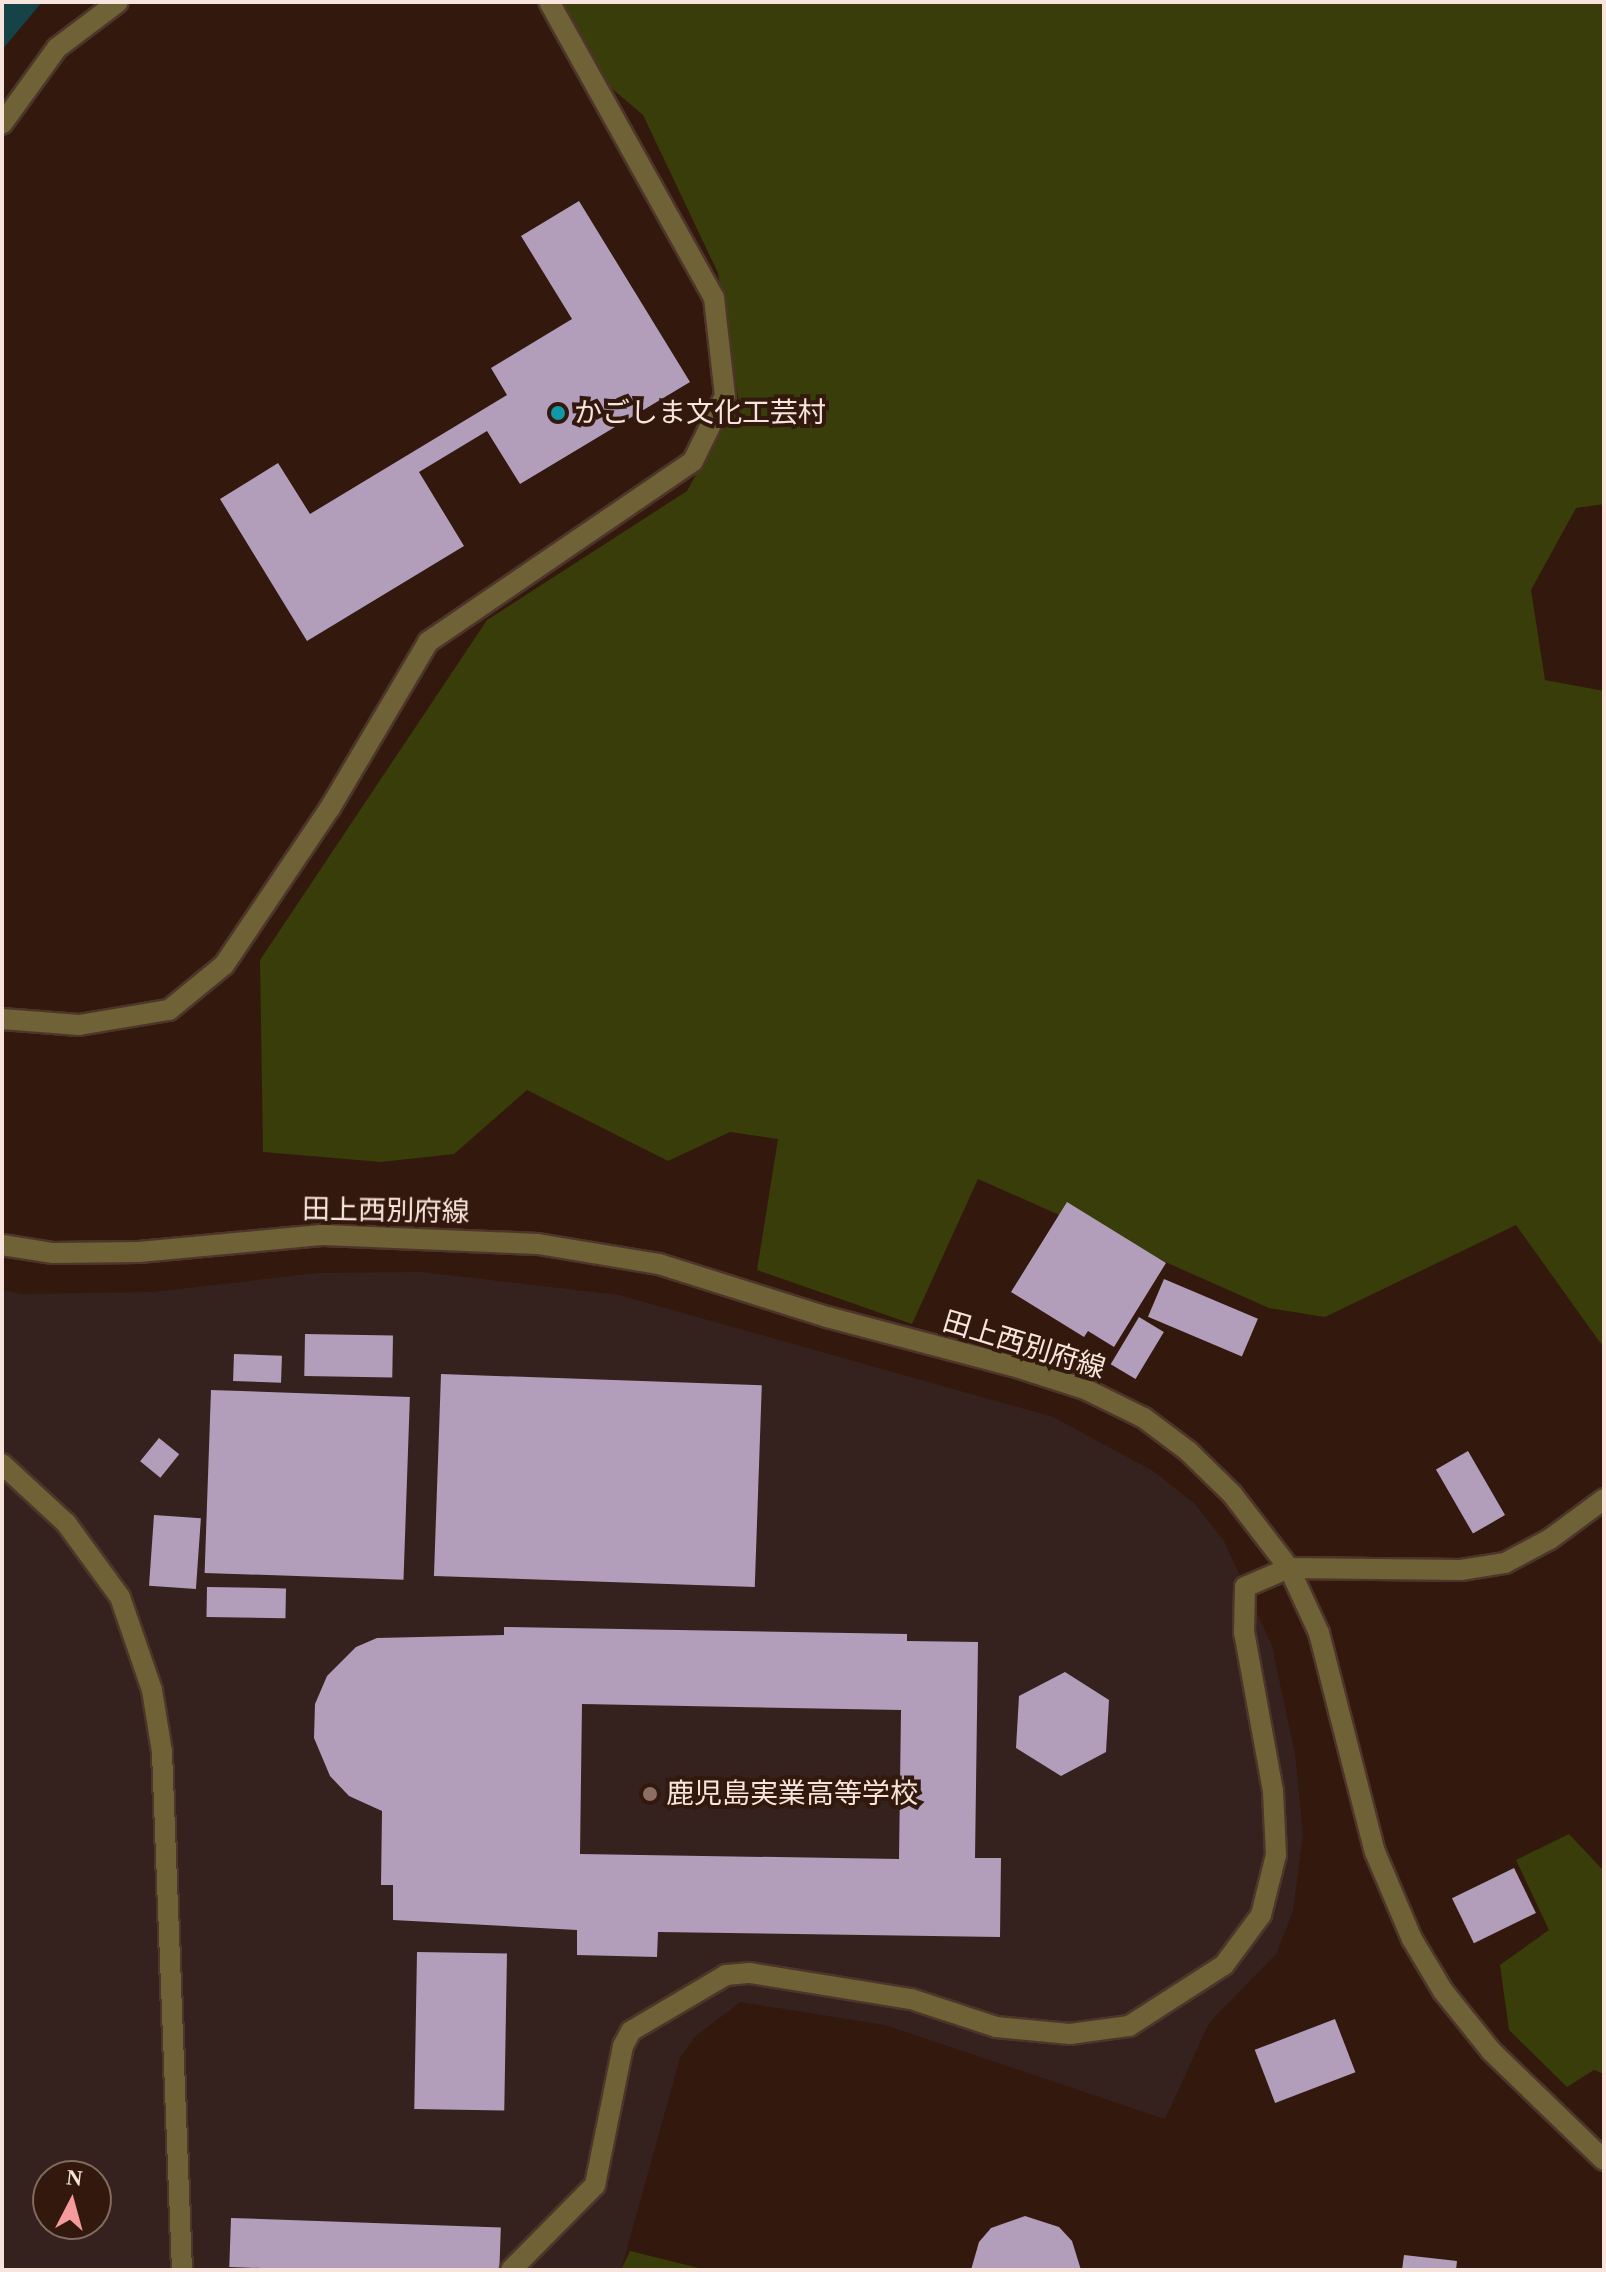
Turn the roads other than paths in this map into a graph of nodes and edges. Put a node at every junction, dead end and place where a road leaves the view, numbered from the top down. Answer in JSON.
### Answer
{"nodes":[{"id":1,"x":118,"y":2,"type":"edge"},
{"id":2,"x":549,"y":2,"type":"edge"},
{"id":3,"x":2,"y":124,"type":"edge"},
{"id":4,"x":2,"y":1019,"type":"edge"},
{"id":5,"x":2,"y":1245,"type":"edge"},
{"id":6,"x":2,"y":1464,"type":"edge"},
{"id":7,"x":1604,"y":1499,"type":"edge"},
{"id":8,"x":1289,"y":1568,"type":"junction"},
{"id":9,"x":1604,"y":2160,"type":"edge"},
{"id":10,"x":182,"y":2270,"type":"edge"},
{"id":11,"x":511,"y":2270,"type":"edge"}],
"edges":[{"from":1,"to":3,"type":"street"},
{"from":2,"to":4,"type":"street"},
{"from":5,"to":8,"type":"street","name":"田上西別府線"},
{"from":6,"to":10,"type":"street"},
{"from":7,"to":8,"type":"street"},
{"from":8,"to":9,"type":"street","name":"田上西別府線"},
{"from":8,"to":11,"type":"street"}]}
